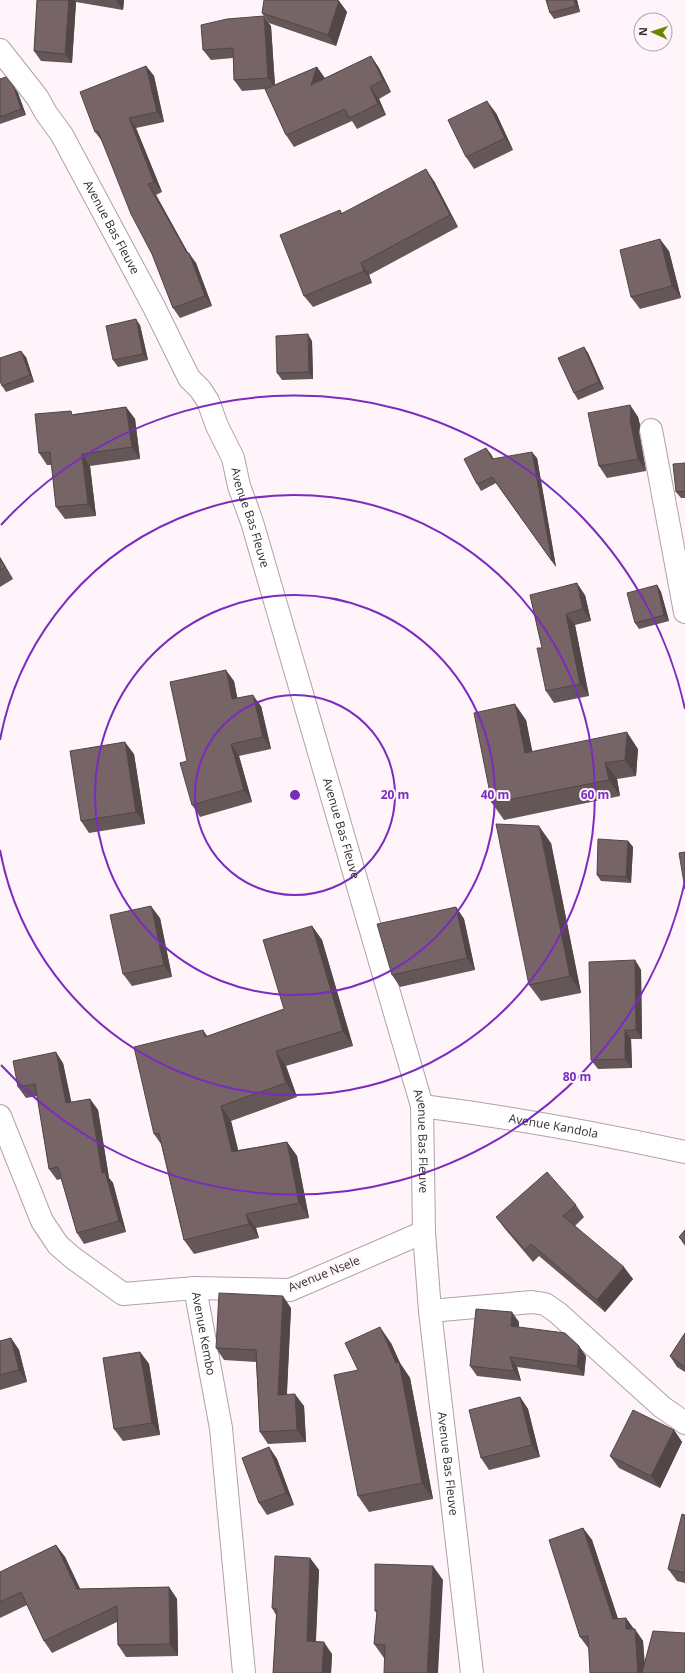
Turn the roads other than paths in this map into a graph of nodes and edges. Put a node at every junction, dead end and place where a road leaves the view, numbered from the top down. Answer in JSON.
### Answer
{"nodes":[{"id":1,"x":0,"y":50,"type":"edge"},
{"id":2,"x":651,"y":430,"type":"dead end"},
{"id":3,"x":685,"y":612,"type":"edge"},
{"id":4,"x":422,"y":1106,"type":"junction"},
{"id":5,"x":0,"y":1116,"type":"edge"},
{"id":6,"x":685,"y":1152,"type":"edge"},
{"id":7,"x":424,"y":1232,"type":"junction"},
{"id":8,"x":195,"y":1288,"type":"junction"},
{"id":9,"x":430,"y":1311,"type":"junction"},
{"id":10,"x":685,"y":1423,"type":"edge"},
{"id":11,"x":244,"y":1673,"type":"edge"},
{"id":12,"x":472,"y":1673,"type":"edge"}],
"edges":[{"from":1,"to":4,"type":"street","name":"Avenue Bas Fleuve"},
{"from":2,"to":3,"type":"street"},
{"from":4,"to":6,"type":"street","name":"Avenue Kandola"},
{"from":4,"to":7,"type":"street","name":"Avenue Bas Fleuve"},
{"from":5,"to":8,"type":"street","name":"Avenue Kembo"},
{"from":7,"to":8,"type":"street","name":"Avenue Nsele"},
{"from":7,"to":9,"type":"street","name":"Avenue Bas Fleuve"},
{"from":8,"to":11,"type":"street","name":"Avenue Kembo"},
{"from":9,"to":10,"type":"street"},
{"from":9,"to":12,"type":"street","name":"Avenue Bas Fleuve"}]}
